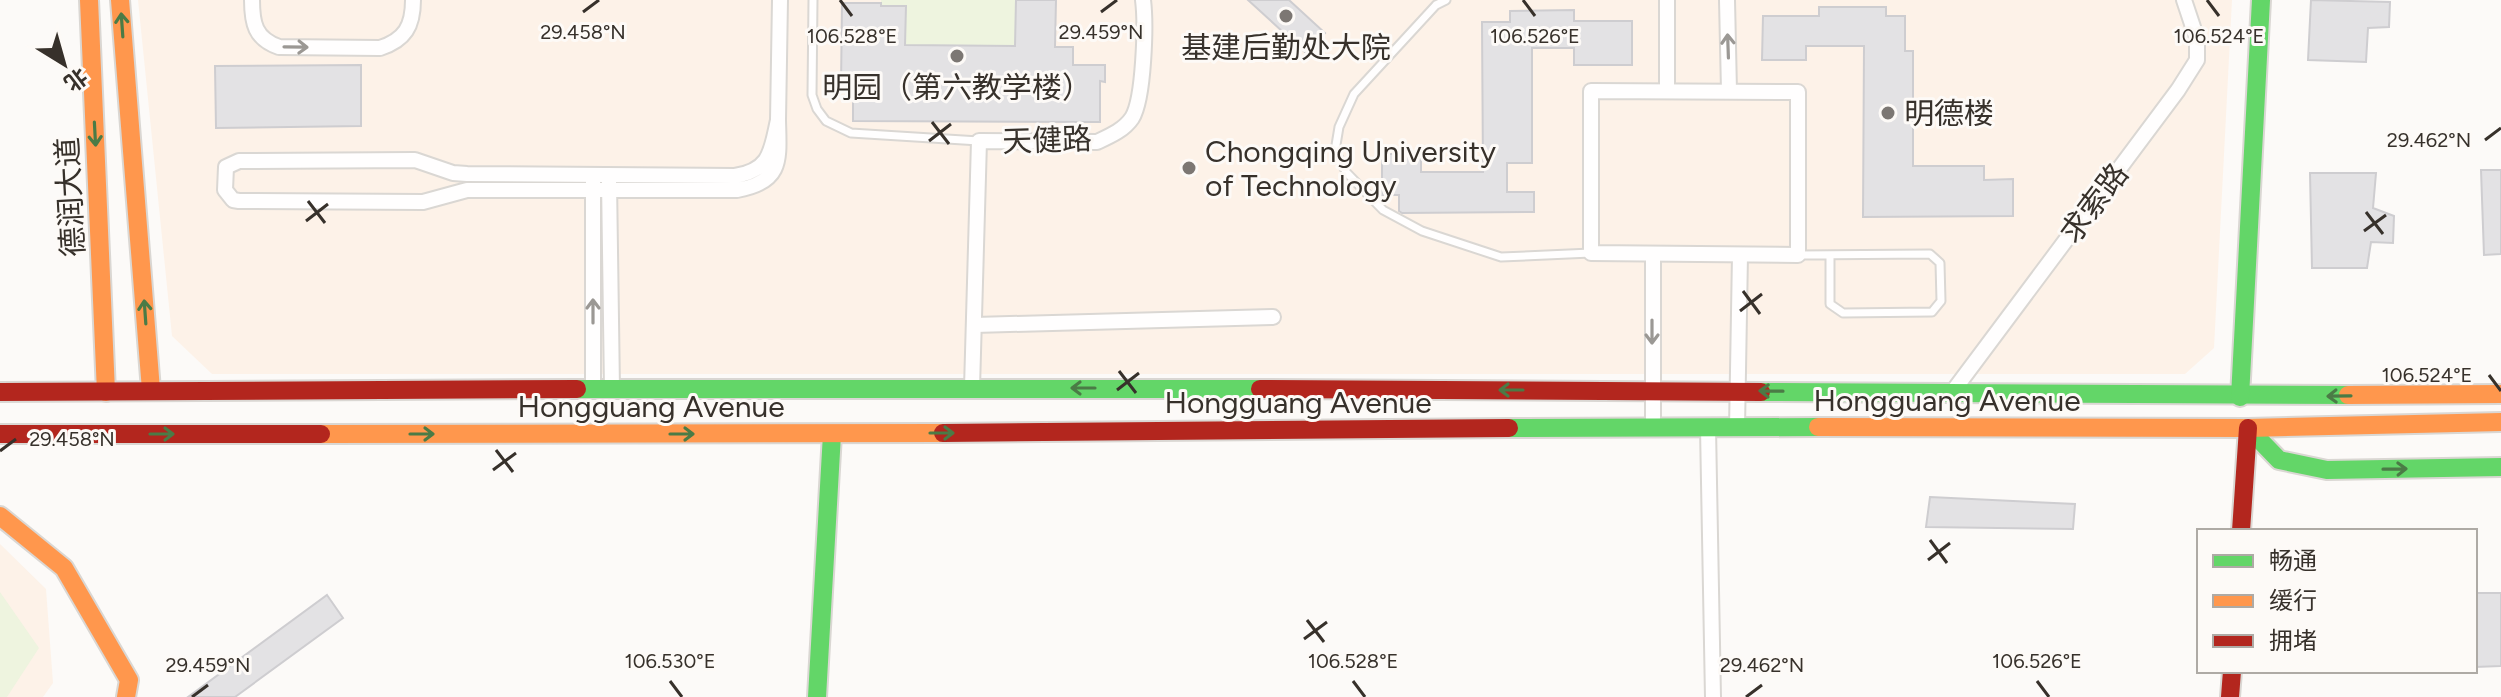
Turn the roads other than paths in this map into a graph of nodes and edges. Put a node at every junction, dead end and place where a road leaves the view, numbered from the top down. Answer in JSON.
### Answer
{"nodes":[{"id":1,"x":89,"y":0,"type":"edge"},
{"id":2,"x":120,"y":0,"type":"edge"},
{"id":3,"x":252,"y":0,"type":"edge"},
{"id":4,"x":413,"y":0,"type":"edge"},
{"id":5,"x":780,"y":0,"type":"edge"},
{"id":6,"x":813,"y":0,"type":"edge"},
{"id":7,"x":1143,"y":0,"type":"edge"},
{"id":8,"x":1446,"y":0,"type":"edge"},
{"id":9,"x":1667,"y":0,"type":"edge"},
{"id":10,"x":1727,"y":0,"type":"edge"},
{"id":11,"x":2184,"y":0,"type":"edge"},
{"id":12,"x":2261,"y":0,"type":"edge"},
{"id":13,"x":1667,"y":91,"type":"junction"},
{"id":14,"x":1729,"y":91,"type":"junction"},
{"id":15,"x":979,"y":141,"type":"junction"},
{"id":16,"x":593,"y":183,"type":"junction"},
{"id":17,"x":609,"y":183,"type":"junction"},
{"id":18,"x":1591,"y":253,"type":"junction"},
{"id":19,"x":1653,"y":254,"type":"junction"},
{"id":20,"x":1740,"y":255,"type":"junction"},
{"id":21,"x":1798,"y":255,"type":"junction"},
{"id":22,"x":1830,"y":255,"type":"junction"},
{"id":23,"x":1273,"y":317,"type":"dead end"},
{"id":24,"x":975,"y":325,"type":"junction"},
{"id":25,"x":972,"y":388,"type":"junction"},
{"id":26,"x":602,"y":389,"type":"junction"},
{"id":27,"x":151,"y":390,"type":"junction"},
{"id":28,"x":1652,"y":391,"type":"junction"},
{"id":29,"x":1737,"y":391,"type":"junction"},
{"id":30,"x":0,"y":392,"type":"edge"},
{"id":31,"x":106,"y":392,"type":"junction"},
{"id":32,"x":1951,"y":394,"type":"junction"},
{"id":33,"x":2501,"y":394,"type":"edge"},
{"id":34,"x":2240,"y":397,"type":"junction"},
{"id":35,"x":2501,"y":422,"type":"edge"},
{"id":36,"x":1653,"y":427,"type":"junction"},
{"id":37,"x":1708,"y":428,"type":"junction"},
{"id":38,"x":1737,"y":428,"type":"junction"},
{"id":39,"x":2248,"y":428,"type":"junction"},
{"id":40,"x":0,"y":434,"type":"edge"},
{"id":41,"x":832,"y":434,"type":"junction"},
{"id":42,"x":2501,"y":467,"type":"edge"},
{"id":43,"x":0,"y":516,"type":"edge"},
{"id":44,"x":2241,"y":529,"type":"edge"},
{"id":45,"x":2232,"y":673,"type":"edge"},
{"id":46,"x":126,"y":697,"type":"edge"},
{"id":47,"x":817,"y":697,"type":"edge"},
{"id":48,"x":1713,"y":697,"type":"edge"},
{"id":49,"x":2230,"y":697,"type":"edge"}],
"edges":[{"from":1,"to":31,"type":"main road","name":"德润大道","one_way":true},
{"from":27,"to":2,"type":"main road","one_way":true},
{"from":3,"to":4,"type":"street","one_way":true},
{"from":5,"to":17,"type":"street"},
{"from":6,"to":15,"type":"lane"},
{"from":7,"to":15,"type":"street","name":"天健路"},
{"from":8,"to":18,"type":"lane"},
{"from":9,"to":13,"type":"street"},
{"from":14,"to":10,"type":"street","one_way":true},
{"from":11,"to":32,"type":"street","name":"求索路"},
{"from":12,"to":34,"type":"main road"},
{"from":13,"to":14,"type":"street"},
{"from":13,"to":18,"type":"street"},
{"from":14,"to":21,"type":"street"},
{"from":15,"to":24,"type":"street"},
{"from":16,"to":16,"type":"street"},
{"from":16,"to":17,"type":"street"},
{"from":26,"to":16,"type":"street","one_way":true},
{"from":17,"to":26,"type":"street"},
{"from":18,"to":19,"type":"street"},
{"from":19,"to":20,"type":"street"},
{"from":19,"to":28,"type":"street","one_way":true},
{"from":20,"to":21,"type":"street"},
{"from":20,"to":29,"type":"street"},
{"from":21,"to":22,"type":"lane"},
{"from":22,"to":22,"type":"lane"},
{"from":23,"to":24,"type":"street"},
{"from":24,"to":25,"type":"street"},
{"from":25,"to":26,"type":"main road","name":"Hongguang Avenue"},
{"from":28,"to":25,"type":"main road","name":"Hongguang Avenue","one_way":true},
{"from":26,"to":27,"type":"main road","name":"Hongguang Avenue"},
{"from":27,"to":31,"type":"main road","name":"Hongguang Avenue"},
{"from":28,"to":29,"type":"main road","name":"Hongguang Avenue"},
{"from":28,"to":36,"type":"street"},
{"from":32,"to":29,"type":"main road","name":"Hongguang Avenue","one_way":true},
{"from":29,"to":38,"type":"street"},
{"from":30,"to":31,"type":"main road","name":"Hongguang Avenue"},
{"from":32,"to":34,"type":"main road","name":"Hongguang Avenue"},
{"from":33,"to":34,"type":"main road","name":"Hongguang Avenue","one_way":true},
{"from":35,"to":39,"type":"main road","name":"Hongguang Avenue"},
{"from":36,"to":37,"type":"main road","name":"Hongguang Avenue"},
{"from":41,"to":36,"type":"main road","name":"Hongguang Avenue","one_way":true},
{"from":37,"to":38,"type":"main road","name":"Hongguang Avenue"},
{"from":37,"to":48,"type":"street"},
{"from":38,"to":39,"type":"main road","name":"Hongguang Avenue"},
{"from":39,"to":42,"type":"main road","one_way":true},
{"from":39,"to":44,"type":"main road"},
{"from":40,"to":41,"type":"main road","name":"Hongguang Avenue","one_way":true},
{"from":41,"to":47,"type":"main road"},
{"from":43,"to":46,"type":"main road"},
{"from":45,"to":49,"type":"main road"}]}
